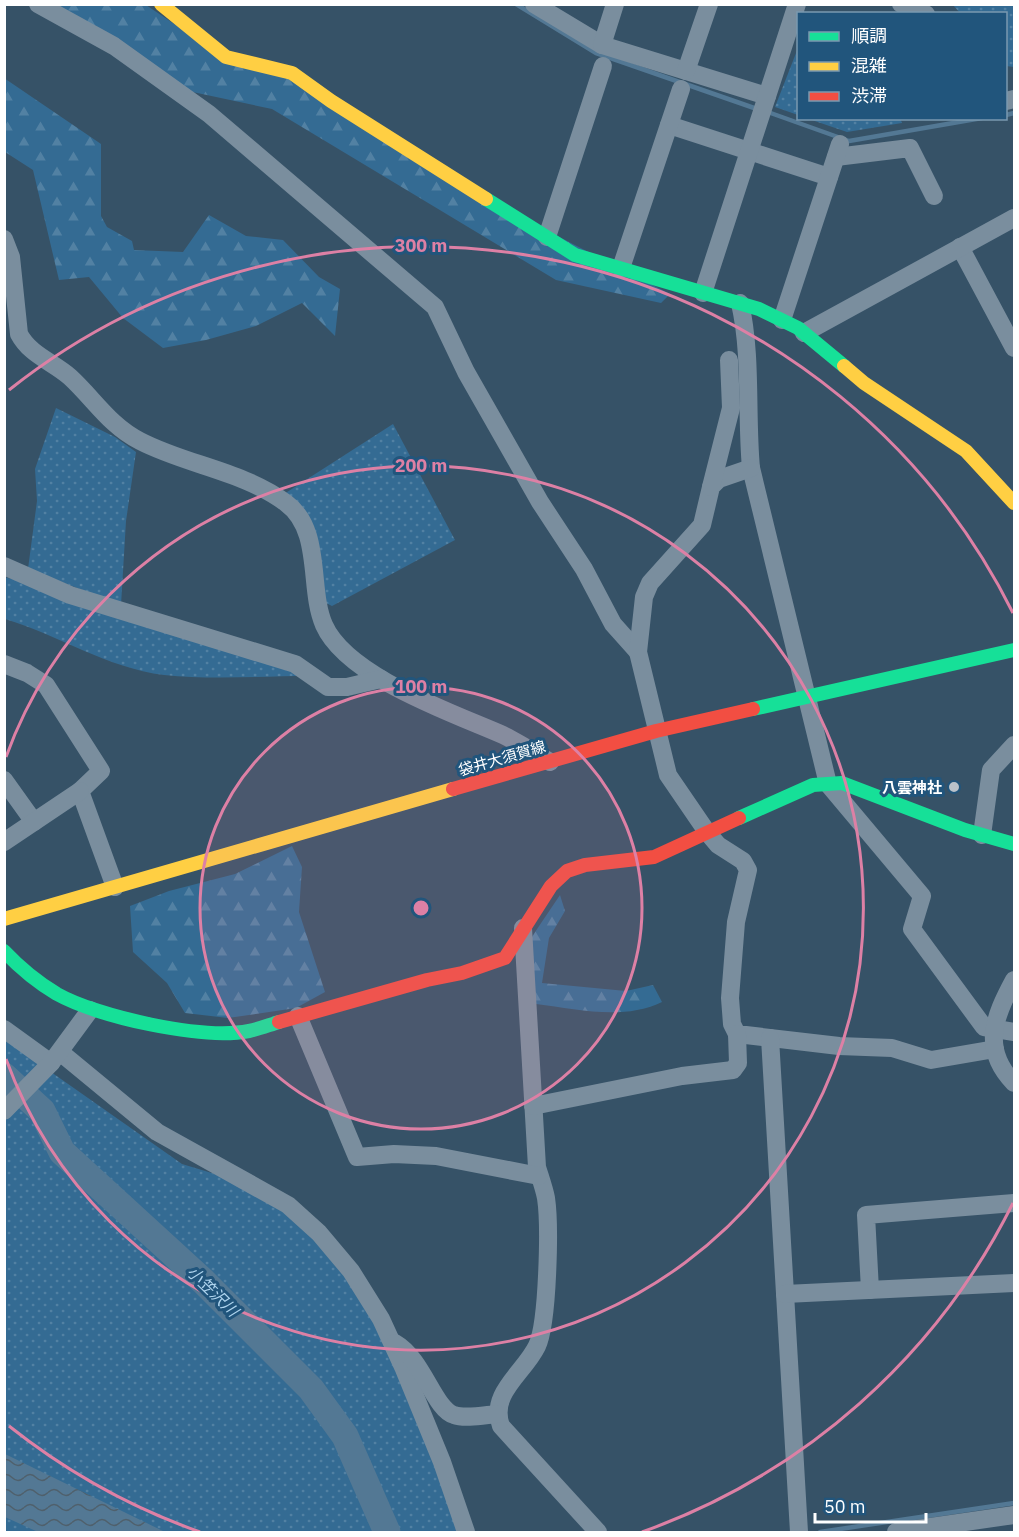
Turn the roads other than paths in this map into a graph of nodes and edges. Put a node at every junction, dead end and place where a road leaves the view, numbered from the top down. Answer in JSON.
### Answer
{"nodes":[{"id":1,"x":38,"y":4,"type":"edge"},
{"id":2,"x":162,"y":4,"type":"edge"},
{"id":3,"x":534,"y":4,"type":"edge"},
{"id":4,"x":615,"y":4,"type":"edge"},
{"id":5,"x":709,"y":4,"type":"edge"},
{"id":6,"x":796,"y":4,"type":"edge"},
{"id":7,"x":901,"y":4,"type":"edge"},
{"id":8,"x":921,"y":12,"type":"edge"},
{"id":9,"x":602,"y":45,"type":"junction"},
{"id":10,"x":603,"y":66,"type":"dead end"},
{"id":11,"x":683,"y":80,"type":"junction"},
{"id":12,"x":767,"y":96,"type":"junction"},
{"id":13,"x":669,"y":125,"type":"junction"},
{"id":14,"x":750,"y":150,"type":"junction"},
{"id":15,"x":829,"y":177,"type":"junction"},
{"id":16,"x":934,"y":196,"type":"dead end"},
{"id":17,"x":1014,"y":218,"type":"edge"},
{"id":18,"x":547,"y":237,"type":"junction"},
{"id":19,"x":4,"y":239,"type":"edge"},
{"id":20,"x":960,"y":248,"type":"junction"},
{"id":21,"x":621,"y":268,"type":"junction"},
{"id":22,"x":703,"y":293,"type":"junction"},
{"id":23,"x":740,"y":303,"type":"junction"},
{"id":24,"x":782,"y":320,"type":"junction"},
{"id":25,"x":804,"y":333,"type":"junction"},
{"id":26,"x":1014,"y":348,"type":"edge"},
{"id":27,"x":729,"y":360,"type":"dead end"},
{"id":28,"x":751,"y":468,"type":"junction"},
{"id":29,"x":711,"y":487,"type":"junction"},
{"id":30,"x":1014,"y":503,"type":"edge"},
{"id":31,"x":4,"y":566,"type":"edge"},
{"id":32,"x":1014,"y":650,"type":"edge"},
{"id":33,"x":639,"y":652,"type":"junction"},
{"id":34,"x":4,"y":664,"type":"edge"},
{"id":35,"x":381,"y":679,"type":"junction"},
{"id":36,"x":806,"y":696,"type":"junction"},
{"id":37,"x":656,"y":731,"type":"junction"},
{"id":38,"x":1014,"y":745,"type":"edge"},
{"id":39,"x":550,"y":762,"type":"junction"},
{"id":40,"x":4,"y":780,"type":"edge"},
{"id":41,"x":828,"y":784,"type":"junction"},
{"id":42,"x":80,"y":791,"type":"junction"},
{"id":43,"x":34,"y":822,"type":"junction"},
{"id":44,"x":707,"y":832,"type":"junction"},
{"id":45,"x":982,"y":835,"type":"junction"},
{"id":46,"x":4,"y":842,"type":"edge"},
{"id":47,"x":1014,"y":844,"type":"edge"},
{"id":48,"x":115,"y":887,"type":"junction"},
{"id":49,"x":4,"y":919,"type":"edge"},
{"id":50,"x":523,"y":927,"type":"junction"},
{"id":51,"x":4,"y":951,"type":"edge"},
{"id":52,"x":1014,"y":980,"type":"edge"},
{"id":53,"x":90,"y":1010,"type":"junction"},
{"id":54,"x":298,"y":1016,"type":"junction"},
{"id":55,"x":993,"y":1028,"type":"junction"},
{"id":56,"x":4,"y":1029,"type":"edge"},
{"id":57,"x":1014,"y":1032,"type":"edge"},
{"id":58,"x":737,"y":1034,"type":"junction"},
{"id":59,"x":770,"y":1038,"type":"junction"},
{"id":60,"x":994,"y":1049,"type":"junction"},
{"id":61,"x":55,"y":1057,"type":"junction"},
{"id":62,"x":1014,"y":1083,"type":"edge"},
{"id":63,"x":533,"y":1106,"type":"junction"},
{"id":64,"x":5,"y":1111,"type":"edge"},
{"id":65,"x":539,"y":1176,"type":"junction"},
{"id":66,"x":1014,"y":1203,"type":"edge"},
{"id":67,"x":1014,"y":1283,"type":"edge"},
{"id":68,"x":870,"y":1290,"type":"junction"},
{"id":69,"x":785,"y":1294,"type":"junction"},
{"id":70,"x":391,"y":1342,"type":"junction"},
{"id":71,"x":497,"y":1414,"type":"junction"},
{"id":72,"x":1014,"y":1515,"type":"edge"},
{"id":73,"x":917,"y":1531,"type":"edge"},
{"id":74,"x":466,"y":1533,"type":"edge"},
{"id":75,"x":598,"y":1533,"type":"edge"},
{"id":76,"x":799,"y":1533,"type":"edge"},
{"id":77,"x":897,"y":1533,"type":"edge"}],
"edges":[{"from":1,"to":33,"type":"street"},
{"from":2,"to":18,"type":"street"},
{"from":3,"to":9,"type":"street"},
{"from":4,"to":9,"type":"street"},
{"from":5,"to":11,"type":"street"},
{"from":6,"to":12,"type":"street"},
{"from":7,"to":8,"type":"street"},
{"from":9,"to":11,"type":"street"},
{"from":10,"to":18,"type":"street"},
{"from":11,"to":12,"type":"street"},
{"from":11,"to":13,"type":"street"},
{"from":12,"to":14,"type":"street"},
{"from":13,"to":14,"type":"street"},
{"from":13,"to":21,"type":"street"},
{"from":14,"to":15,"type":"street"},
{"from":14,"to":22,"type":"street"},
{"from":15,"to":16,"type":"street"},
{"from":15,"to":24,"type":"street"},
{"from":17,"to":20,"type":"street"},
{"from":18,"to":21,"type":"street"},
{"from":19,"to":35,"type":"street"},
{"from":20,"to":25,"type":"street"},
{"from":20,"to":26,"type":"street"},
{"from":21,"to":22,"type":"street"},
{"from":22,"to":23,"type":"street"},
{"from":23,"to":24,"type":"street"},
{"from":23,"to":28,"type":"street"},
{"from":24,"to":25,"type":"street"},
{"from":25,"to":30,"type":"street"},
{"from":27,"to":29,"type":"street"},
{"from":28,"to":29,"type":"street"},
{"from":28,"to":36,"type":"street"},
{"from":29,"to":33,"type":"street"},
{"from":31,"to":35,"type":"street"},
{"from":32,"to":36,"type":"street","name":"袋井大須賀線"},
{"from":33,"to":37,"type":"street"},
{"from":34,"to":42,"type":"street"},
{"from":35,"to":39,"type":"street"},
{"from":36,"to":37,"type":"street","name":"袋井大須賀線"},
{"from":36,"to":41,"type":"street"},
{"from":37,"to":39,"type":"street","name":"袋井大須賀線"},
{"from":37,"to":44,"type":"street"},
{"from":38,"to":45,"type":"street"},
{"from":39,"to":48,"type":"street","name":"袋井大須賀線"},
{"from":40,"to":43,"type":"street"},
{"from":41,"to":44,"type":"street"},
{"from":41,"to":45,"type":"street"},
{"from":41,"to":55,"type":"street"},
{"from":42,"to":43,"type":"street"},
{"from":42,"to":48,"type":"street"},
{"from":43,"to":46,"type":"street"},
{"from":44,"to":50,"type":"street"},
{"from":44,"to":58,"type":"street"},
{"from":45,"to":47,"type":"street"},
{"from":48,"to":49,"type":"street","name":"袋井大須賀線"},
{"from":50,"to":54,"type":"street"},
{"from":50,"to":63,"type":"street"},
{"from":51,"to":53,"type":"street"},
{"from":52,"to":55,"type":"street"},
{"from":53,"to":54,"type":"street"},
{"from":53,"to":61,"type":"street"},
{"from":54,"to":65,"type":"street"},
{"from":55,"to":57,"type":"street"},
{"from":55,"to":60,"type":"street"},
{"from":56,"to":61,"type":"street"},
{"from":58,"to":59,"type":"street"},
{"from":58,"to":63,"type":"street"},
{"from":59,"to":60,"type":"street"},
{"from":59,"to":69,"type":"street"},
{"from":60,"to":62,"type":"street"},
{"from":61,"to":64,"type":"street"},
{"from":61,"to":70,"type":"street"},
{"from":63,"to":65,"type":"street"},
{"from":65,"to":71,"type":"street"},
{"from":66,"to":68,"type":"street"},
{"from":67,"to":68,"type":"street"},
{"from":68,"to":69,"type":"street"},
{"from":69,"to":76,"type":"street"},
{"from":70,"to":71,"type":"street"},
{"from":70,"to":74,"type":"street"},
{"from":71,"to":75,"type":"street"},
{"from":72,"to":73,"type":"street"},
{"from":73,"to":77,"type":"street"}]}
